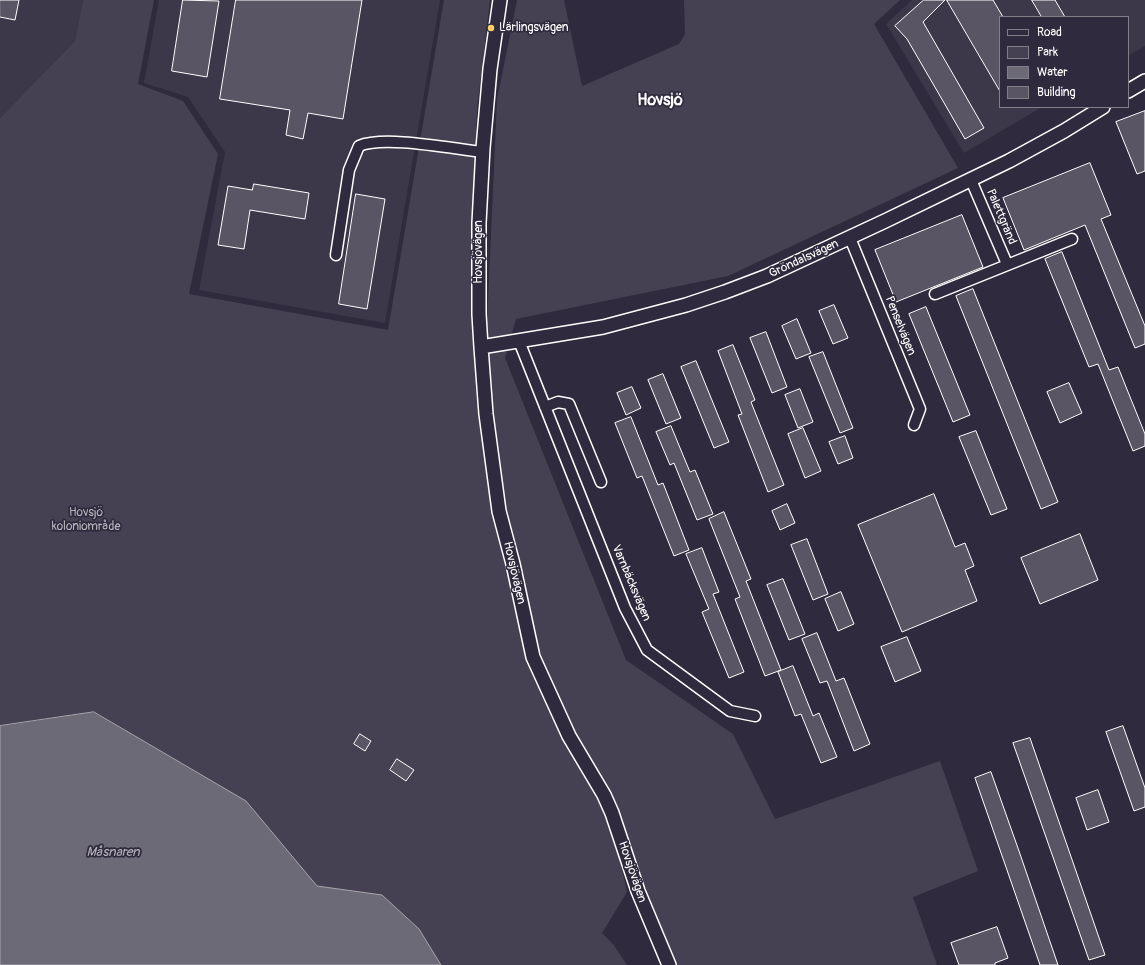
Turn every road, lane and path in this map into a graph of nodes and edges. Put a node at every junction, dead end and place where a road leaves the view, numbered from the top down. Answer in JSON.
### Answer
{"nodes":[{"id":1,"x":500,"y":0,"type":"edge"},
{"id":2,"x":1145,"y":81,"type":"edge"},
{"id":3,"x":1129,"y":90,"type":"edge"},
{"id":4,"x":1101,"y":108,"type":"edge"},
{"id":5,"x":483,"y":152,"type":"junction"},
{"id":6,"x":971,"y":180,"type":"junction"},
{"id":7,"x":850,"y":238,"type":"junction"},
{"id":8,"x":1072,"y":239,"type":"dead end"},
{"id":9,"x":336,"y":255,"type":"dead end"},
{"id":10,"x":1007,"y":264,"type":"junction"},
{"id":11,"x":935,"y":294,"type":"dead end"},
{"id":12,"x":518,"y":341,"type":"junction"},
{"id":13,"x":481,"y":347,"type":"junction"},
{"id":14,"x":545,"y":407,"type":"junction"},
{"id":15,"x":914,"y":425,"type":"dead end"},
{"id":16,"x":601,"y":482,"type":"dead end"},
{"id":17,"x":755,"y":716,"type":"dead end"},
{"id":18,"x":669,"y":965,"type":"edge"}],
"edges":[{"from":1,"to":5,"type":"street","name":"Hovsjövägen"},
{"from":2,"to":3,"type":"street"},
{"from":4,"to":6,"type":"street","name":"Gröndalsvägen"},
{"from":5,"to":9,"type":"street"},
{"from":5,"to":13,"type":"street","name":"Hovsjövägen"},
{"from":6,"to":7,"type":"street","name":"Gröndalsvägen"},
{"from":6,"to":10,"type":"street","name":"Palettgränd"},
{"from":7,"to":12,"type":"street","name":"Gröndalsvägen"},
{"from":7,"to":15,"type":"street","name":"Penselvägen"},
{"from":8,"to":10,"type":"street"},
{"from":10,"to":11,"type":"street"},
{"from":12,"to":13,"type":"street","name":"Gröndalsvägen"},
{"from":12,"to":14,"type":"street","name":"Varnbäcksvägen"},
{"from":13,"to":18,"type":"street","name":"Hovsjövägen"},
{"from":14,"to":16,"type":"street"},
{"from":14,"to":17,"type":"street","name":"Varnbäcksvägen"}]}
